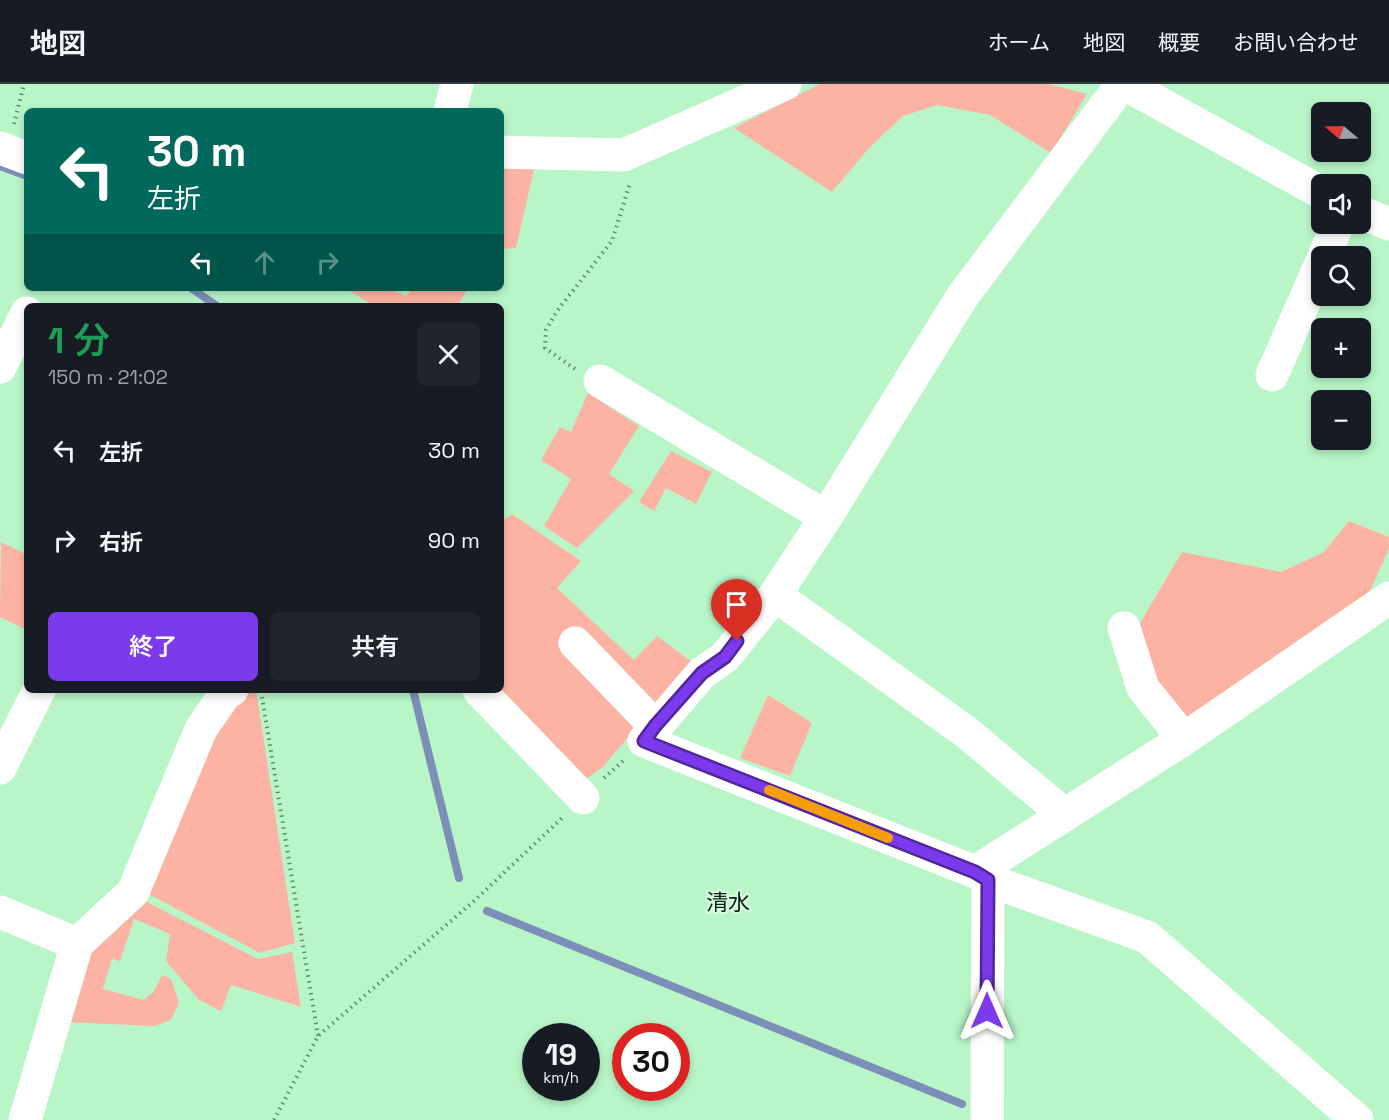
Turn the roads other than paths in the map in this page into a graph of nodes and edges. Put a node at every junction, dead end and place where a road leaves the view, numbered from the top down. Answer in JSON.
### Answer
{"nodes":[{"id":1,"x":457,"y":84,"type":"edge"},
{"id":2,"x":785,"y":84,"type":"edge"},
{"id":3,"x":1124,"y":84,"type":"edge"},
{"id":4,"x":451,"y":108,"type":"edge"},
{"id":5,"x":504,"y":152,"type":"edge"},
{"id":6,"x":1311,"y":187,"type":"edge"},
{"id":7,"x":1371,"y":217,"type":"edge"},
{"id":8,"x":1389,"y":224,"type":"edge"},
{"id":9,"x":1311,"y":286,"type":"edge"},
{"id":10,"x":24,"y":320,"type":"edge"},
{"id":11,"x":9,"y":355,"type":"edge"},
{"id":12,"x":1272,"y":375,"type":"dead end"},
{"id":13,"x":600,"y":381,"type":"road end"},
{"id":14,"x":826,"y":517,"type":"junction"},
{"id":15,"x":775,"y":595,"type":"junction"},
{"id":16,"x":1389,"y":598,"type":"edge"},
{"id":17,"x":1124,"y":628,"type":"dead end"},
{"id":18,"x":575,"y":643,"type":"dead end"},
{"id":19,"x":38,"y":693,"type":"edge"},
{"id":20,"x":227,"y":693,"type":"edge"},
{"id":21,"x":482,"y":693,"type":"edge"},
{"id":22,"x":650,"y":733,"type":"junction"},
{"id":23,"x":1184,"y":739,"type":"junction"},
{"id":24,"x":0,"y":768,"type":"edge"},
{"id":25,"x":582,"y":798,"type":"road end"},
{"id":26,"x":1065,"y":815,"type":"junction"},
{"id":27,"x":982,"y":876,"type":"junction"},
{"id":28,"x":0,"y":912,"type":"edge"},
{"id":29,"x":77,"y":944,"type":"junction"},
{"id":30,"x":25,"y":1120,"type":"edge"},
{"id":31,"x":987,"y":1120,"type":"edge"},
{"id":32,"x":1357,"y":1120,"type":"edge"}],
"edges":[{"from":1,"to":4,"type":"street"},
{"from":2,"to":5,"type":"street"},
{"from":3,"to":6,"type":"street"},
{"from":3,"to":14,"type":"street"},
{"from":7,"to":8,"type":"street"},
{"from":9,"to":12,"type":"street"},
{"from":10,"to":11,"type":"street"},
{"from":13,"to":14,"type":"street"},
{"from":14,"to":15,"type":"street"},
{"from":15,"to":22,"type":"street"},
{"from":15,"to":26,"type":"street"},
{"from":16,"to":23,"type":"street"},
{"from":17,"to":23,"type":"street"},
{"from":18,"to":22,"type":"street"},
{"from":19,"to":24,"type":"street"},
{"from":20,"to":29,"type":"street"},
{"from":21,"to":25,"type":"street"},
{"from":22,"to":27,"type":"street"},
{"from":23,"to":26,"type":"street"},
{"from":26,"to":27,"type":"street"},
{"from":27,"to":31,"type":"street"},
{"from":27,"to":32,"type":"street"},
{"from":28,"to":29,"type":"street"},
{"from":29,"to":30,"type":"street"}]}
